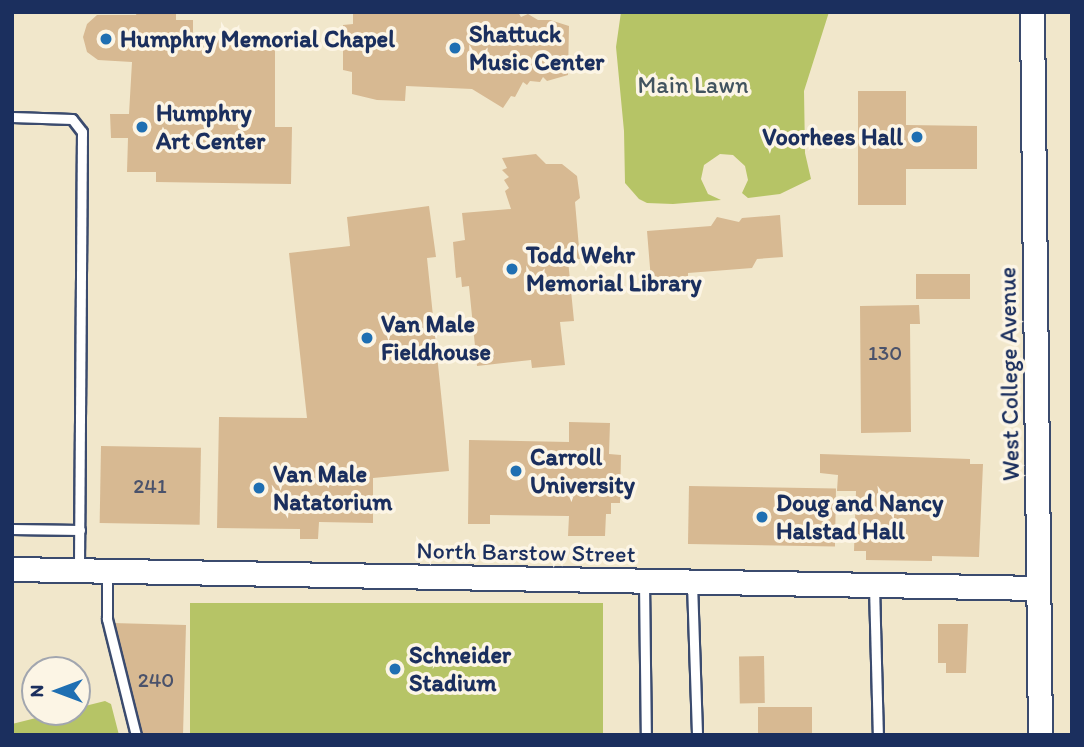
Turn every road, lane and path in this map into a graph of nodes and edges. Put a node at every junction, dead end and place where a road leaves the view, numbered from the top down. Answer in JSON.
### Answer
{"nodes":[{"id":1,"x":1031,"y":12,"type":"edge"},
{"id":2,"x":12,"y":117,"type":"edge"},
{"id":3,"x":12,"y":529,"type":"edge"},
{"id":4,"x":80,"y":530,"type":"junction"},
{"id":5,"x":12,"y":569,"type":"edge"},
{"id":6,"x":79,"y":570,"type":"junction"},
{"id":7,"x":107,"y":571,"type":"junction"},
{"id":8,"x":644,"y":580,"type":"junction"},
{"id":9,"x":692,"y":581,"type":"junction"},
{"id":10,"x":874,"y":585,"type":"junction"},
{"id":11,"x":1038,"y":588,"type":"junction"},
{"id":12,"x":136,"y":735,"type":"edge"},
{"id":13,"x":646,"y":735,"type":"edge"},
{"id":14,"x":697,"y":735,"type":"edge"},
{"id":15,"x":878,"y":735,"type":"edge"},
{"id":16,"x":1040,"y":735,"type":"edge"}],
"edges":[{"from":1,"to":11,"type":"street","name":"West College Avenue"},
{"from":2,"to":4,"type":"lane"},
{"from":3,"to":4,"type":"lane"},
{"from":4,"to":6,"type":"lane"},
{"from":5,"to":6,"type":"street","name":"North Barstow Street"},
{"from":6,"to":7,"type":"street","name":"North Barstow Street"},
{"from":7,"to":8,"type":"street","name":"North Barstow Street"},
{"from":7,"to":12,"type":"lane"},
{"from":8,"to":9,"type":"street","name":"North Barstow Street"},
{"from":8,"to":13,"type":"lane"},
{"from":9,"to":10,"type":"street","name":"North Barstow Street"},
{"from":9,"to":14,"type":"lane"},
{"from":10,"to":11,"type":"street","name":"North Barstow Street"},
{"from":10,"to":15,"type":"lane"},
{"from":11,"to":16,"type":"street","name":"West College Avenue"}]}
